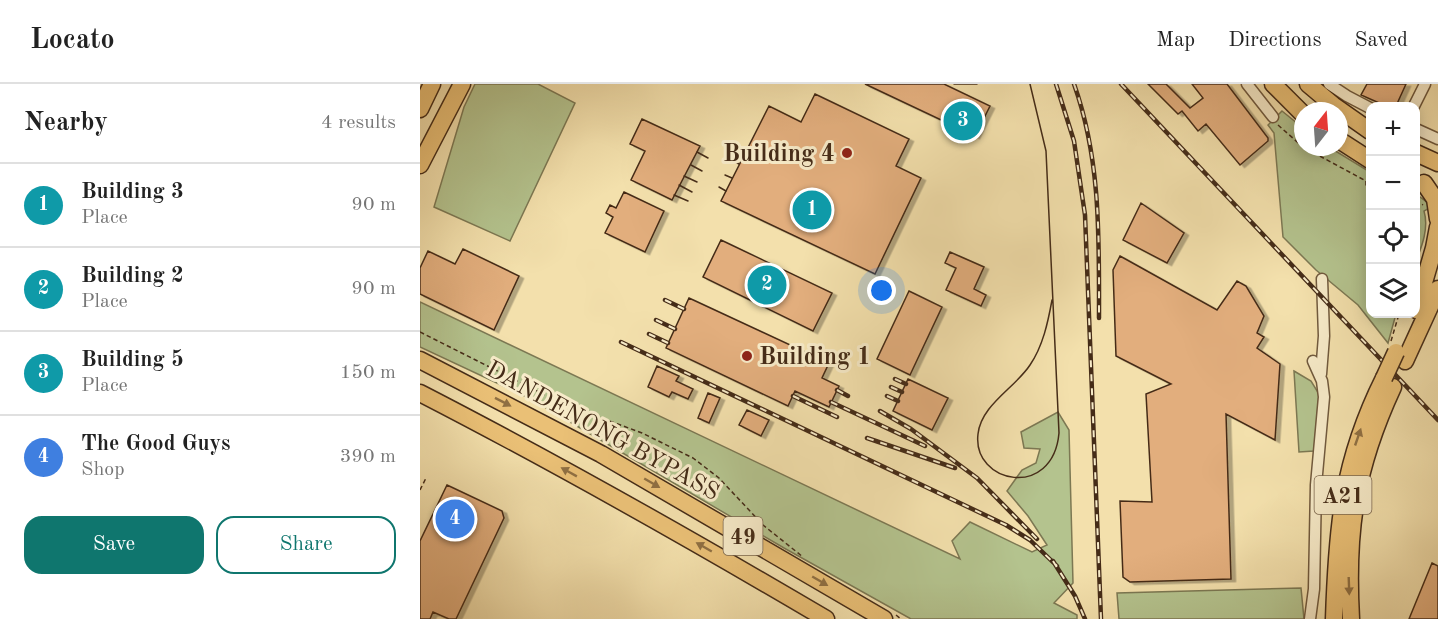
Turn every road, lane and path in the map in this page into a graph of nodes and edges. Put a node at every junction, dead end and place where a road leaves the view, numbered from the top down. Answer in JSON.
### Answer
{"nodes":[{"id":1,"x":462,"y":84,"type":"edge"},
{"id":2,"x":1248,"y":84,"type":"edge"},
{"id":3,"x":1273,"y":84,"type":"edge"},
{"id":4,"x":1308,"y":84,"type":"edge"},
{"id":5,"x":1329,"y":84,"type":"edge"},
{"id":6,"x":1425,"y":84,"type":"edge"},
{"id":7,"x":427,"y":88,"type":"edge"},
{"id":8,"x":1416,"y":102,"type":"edge"},
{"id":9,"x":452,"y":104,"type":"junction"},
{"id":10,"x":1294,"y":105,"type":"edge"},
{"id":11,"x":1366,"y":106,"type":"edge"},
{"id":12,"x":420,"y":109,"type":"edge"},
{"id":13,"x":1276,"y":120,"type":"joint"},
{"id":14,"x":1366,"y":128,"type":"edge"},
{"id":15,"x":1420,"y":131,"type":"edge"},
{"id":16,"x":1438,"y":140,"type":"edge"},
{"id":17,"x":1348,"y":146,"type":"edge"},
{"id":18,"x":1420,"y":155,"type":"edge"},
{"id":19,"x":1366,"y":157,"type":"edge"},
{"id":20,"x":1438,"y":163,"type":"edge"},
{"id":21,"x":420,"y":165,"type":"edge"},
{"id":22,"x":1366,"y":181,"type":"edge"},
{"id":23,"x":1426,"y":184,"type":"edge"},
{"id":24,"x":1420,"y":203,"type":"edge"},
{"id":25,"x":1424,"y":206,"type":"dead end"},
{"id":26,"x":1438,"y":219,"type":"edge"},
{"id":27,"x":1438,"y":227,"type":"edge"},
{"id":28,"x":1438,"y":262,"type":"edge"},
{"id":29,"x":1322,"y":279,"type":"dead end"},
{"id":30,"x":1438,"y":289,"type":"edge"},
{"id":31,"x":1420,"y":294,"type":"edge"},
{"id":32,"x":1420,"y":300,"type":"edge"},
{"id":33,"x":1399,"y":318,"type":"edge"},
{"id":34,"x":1412,"y":318,"type":"edge"},
{"id":35,"x":420,"y":332,"type":"edge"},
{"id":36,"x":1397,"y":352,"type":"junction"},
{"id":37,"x":420,"y":360,"type":"edge"},
{"id":38,"x":1313,"y":361,"type":"dead end"},
{"id":39,"x":1321,"y":378,"type":"junction"},
{"id":40,"x":1388,"y":383,"type":"junction"},
{"id":41,"x":420,"y":393,"type":"edge"},
{"id":42,"x":426,"y":478,"type":"dead end"},
{"id":43,"x":420,"y":490,"type":"edge"},
{"id":44,"x":804,"y":557,"type":"dead end"},
{"id":45,"x":887,"y":615,"type":"edge"},
{"id":46,"x":826,"y":619,"type":"edge"},
{"id":47,"x":901,"y":619,"type":"edge"},
{"id":48,"x":1310,"y":619,"type":"edge"},
{"id":49,"x":1334,"y":619,"type":"edge"},
{"id":50,"x":1351,"y":619,"type":"edge"}],
"edges":[{"from":1,"to":9,"type":"highway"},
{"from":2,"to":13,"type":"street"},
{"from":3,"to":10,"type":"highway"},
{"from":4,"to":14,"type":"highway"},
{"from":5,"to":11,"type":"street"},
{"from":6,"to":8,"type":"street"},
{"from":7,"to":9,"type":"highway"},
{"from":7,"to":12,"type":"highway"},
{"from":9,"to":21,"type":"highway"},
{"from":13,"to":22,"type":"path"},
{"from":15,"to":16,"type":"street"},
{"from":17,"to":19,"type":"highway"},
{"from":18,"to":20,"type":"highway"},
{"from":23,"to":26,"type":"highway"},
{"from":24,"to":25,"type":"path"},
{"from":27,"to":31,"type":"highway"},
{"from":28,"to":32,"type":"highway"},
{"from":29,"to":39,"type":"street"},
{"from":30,"to":36,"type":"highway"},
{"from":33,"to":36,"type":"path"},
{"from":34,"to":36,"type":"highway"},
{"from":35,"to":44,"type":"path"},
{"from":36,"to":40,"type":"highway"},
{"from":37,"to":45,"type":"highway","name":"DANDENONG BYPASS","number":"49","one_way":true},
{"from":38,"to":39,"type":"street"},
{"from":39,"to":48,"type":"street"},
{"from":49,"to":40,"type":"highway","number":"A21","one_way":true},
{"from":40,"to":50,"type":"highway","number":"A21","one_way":true},
{"from":46,"to":41,"type":"highway","number":"49","one_way":true},
{"from":42,"to":43,"type":"path"},
{"from":45,"to":47,"type":"path"}]}
